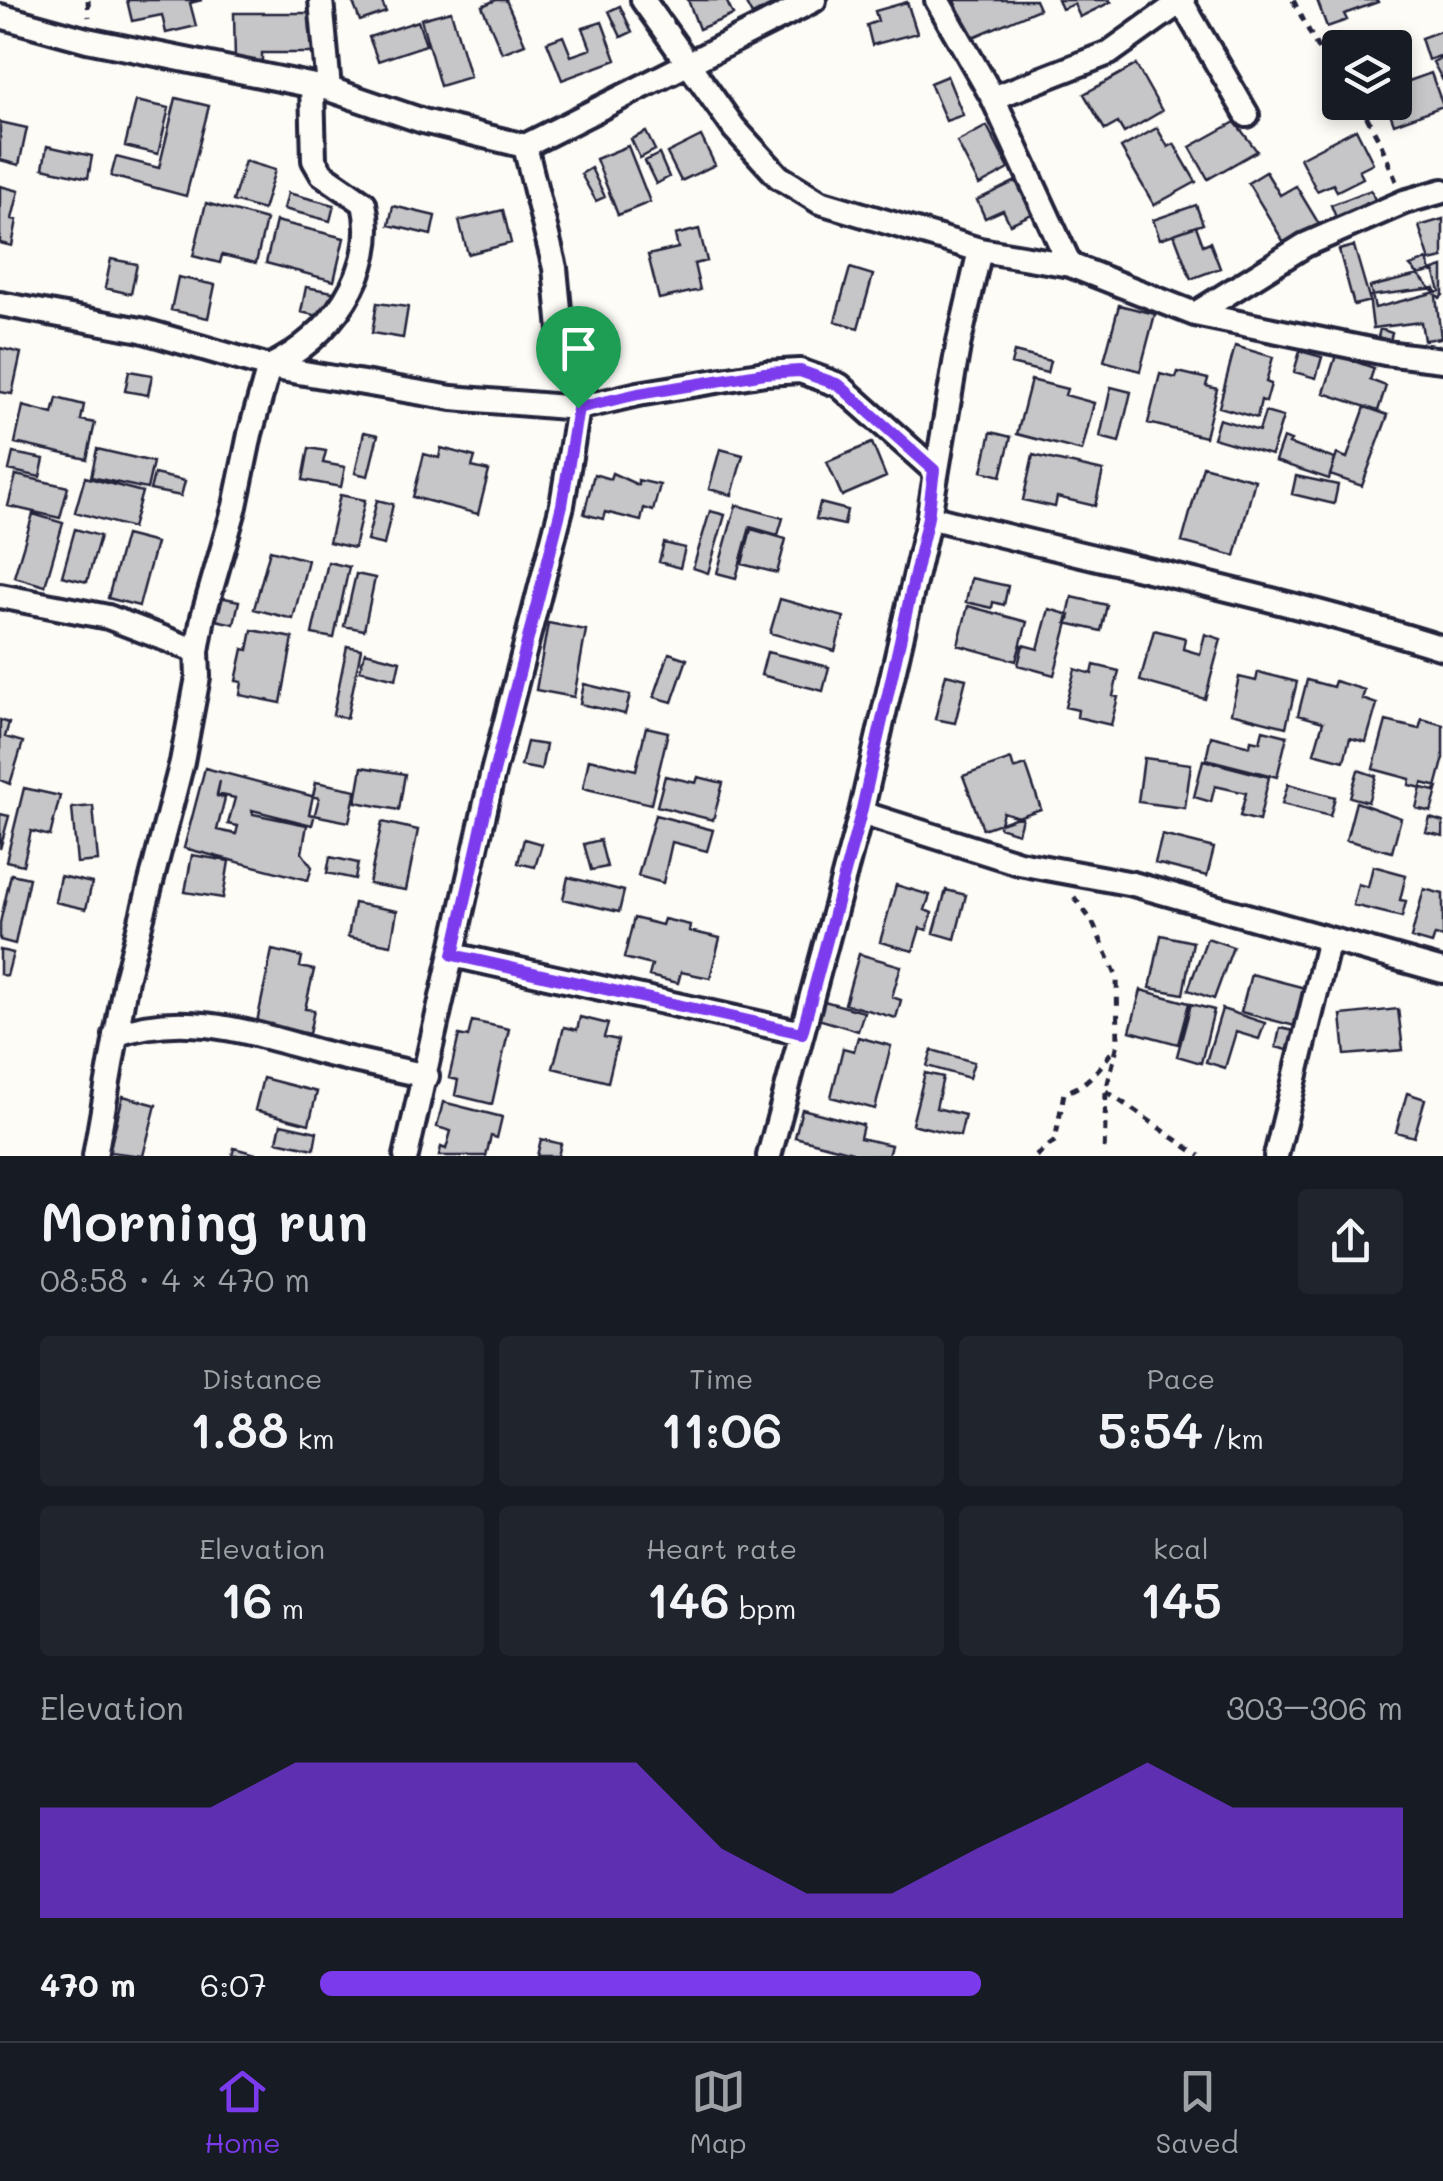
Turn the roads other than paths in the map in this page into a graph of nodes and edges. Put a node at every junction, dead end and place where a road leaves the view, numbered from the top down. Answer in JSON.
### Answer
{"nodes":[{"id":1,"x":321,"y":0,"type":"edge"},
{"id":2,"x":643,"y":0,"type":"edge"},
{"id":3,"x":814,"y":0,"type":"edge"},
{"id":4,"x":937,"y":0,"type":"edge"},
{"id":5,"x":1182,"y":0,"type":"edge"},
{"id":6,"x":0,"y":16,"type":"edge"},
{"id":7,"x":687,"y":65,"type":"junction"},
{"id":8,"x":320,"y":88,"type":"junction"},
{"id":9,"x":993,"y":98,"type":"junction"},
{"id":10,"x":1246,"y":115,"type":"dead end"},
{"id":11,"x":525,"y":146,"type":"junction"},
{"id":12,"x":1443,"y":192,"type":"edge"},
{"id":13,"x":980,"y":250,"type":"junction"},
{"id":14,"x":1070,"y":265,"type":"junction"},
{"id":15,"x":0,"y":304,"type":"edge"},
{"id":16,"x":1195,"y":314,"type":"junction"},
{"id":17,"x":1443,"y":360,"type":"edge"},
{"id":18,"x":270,"y":367,"type":"junction"},
{"id":19,"x":578,"y":408,"type":"junction"},
{"id":20,"x":934,"y":470,"type":"junction"},
{"id":21,"x":928,"y":517,"type":"junction"},
{"id":22,"x":0,"y":596,"type":"edge"},
{"id":23,"x":1443,"y":648,"type":"edge"},
{"id":24,"x":197,"y":652,"type":"junction"},
{"id":25,"x":861,"y":813,"type":"junction"},
{"id":26,"x":1328,"y":939,"type":"junction"},
{"id":27,"x":453,"y":955,"type":"junction"},
{"id":28,"x":1443,"y":971,"type":"edge"},
{"id":29,"x":802,"y":1033,"type":"junction"},
{"id":30,"x":115,"y":1035,"type":"junction"},
{"id":31,"x":427,"y":1076,"type":"junction"},
{"id":32,"x":96,"y":1156,"type":"edge"},
{"id":33,"x":406,"y":1156,"type":"edge"},
{"id":34,"x":769,"y":1156,"type":"edge"},
{"id":35,"x":1276,"y":1156,"type":"edge"}],
"edges":[{"from":1,"to":8,"type":"street"},
{"from":2,"to":7,"type":"street"},
{"from":3,"to":7,"type":"street"},
{"from":4,"to":9,"type":"street"},
{"from":5,"to":9,"type":"street"},
{"from":5,"to":10,"type":"street"},
{"from":6,"to":8,"type":"street"},
{"from":7,"to":11,"type":"street"},
{"from":7,"to":13,"type":"street"},
{"from":8,"to":11,"type":"street"},
{"from":8,"to":18,"type":"street"},
{"from":9,"to":14,"type":"street"},
{"from":11,"to":19,"type":"street"},
{"from":12,"to":16,"type":"street"},
{"from":13,"to":14,"type":"street"},
{"from":13,"to":20,"type":"street"},
{"from":14,"to":16,"type":"street"},
{"from":15,"to":18,"type":"street"},
{"from":16,"to":17,"type":"street"},
{"from":18,"to":19,"type":"street"},
{"from":18,"to":24,"type":"street"},
{"from":19,"to":20,"type":"street"},
{"from":19,"to":27,"type":"street"},
{"from":20,"to":21,"type":"street"},
{"from":21,"to":23,"type":"street"},
{"from":21,"to":25,"type":"street"},
{"from":22,"to":24,"type":"street"},
{"from":24,"to":30,"type":"street"},
{"from":25,"to":26,"type":"street"},
{"from":25,"to":29,"type":"street"},
{"from":26,"to":28,"type":"street"},
{"from":26,"to":35,"type":"street"},
{"from":27,"to":29,"type":"street"},
{"from":27,"to":31,"type":"street"},
{"from":29,"to":34,"type":"street"},
{"from":30,"to":31,"type":"street"},
{"from":30,"to":32,"type":"street"},
{"from":31,"to":33,"type":"street"}]}
